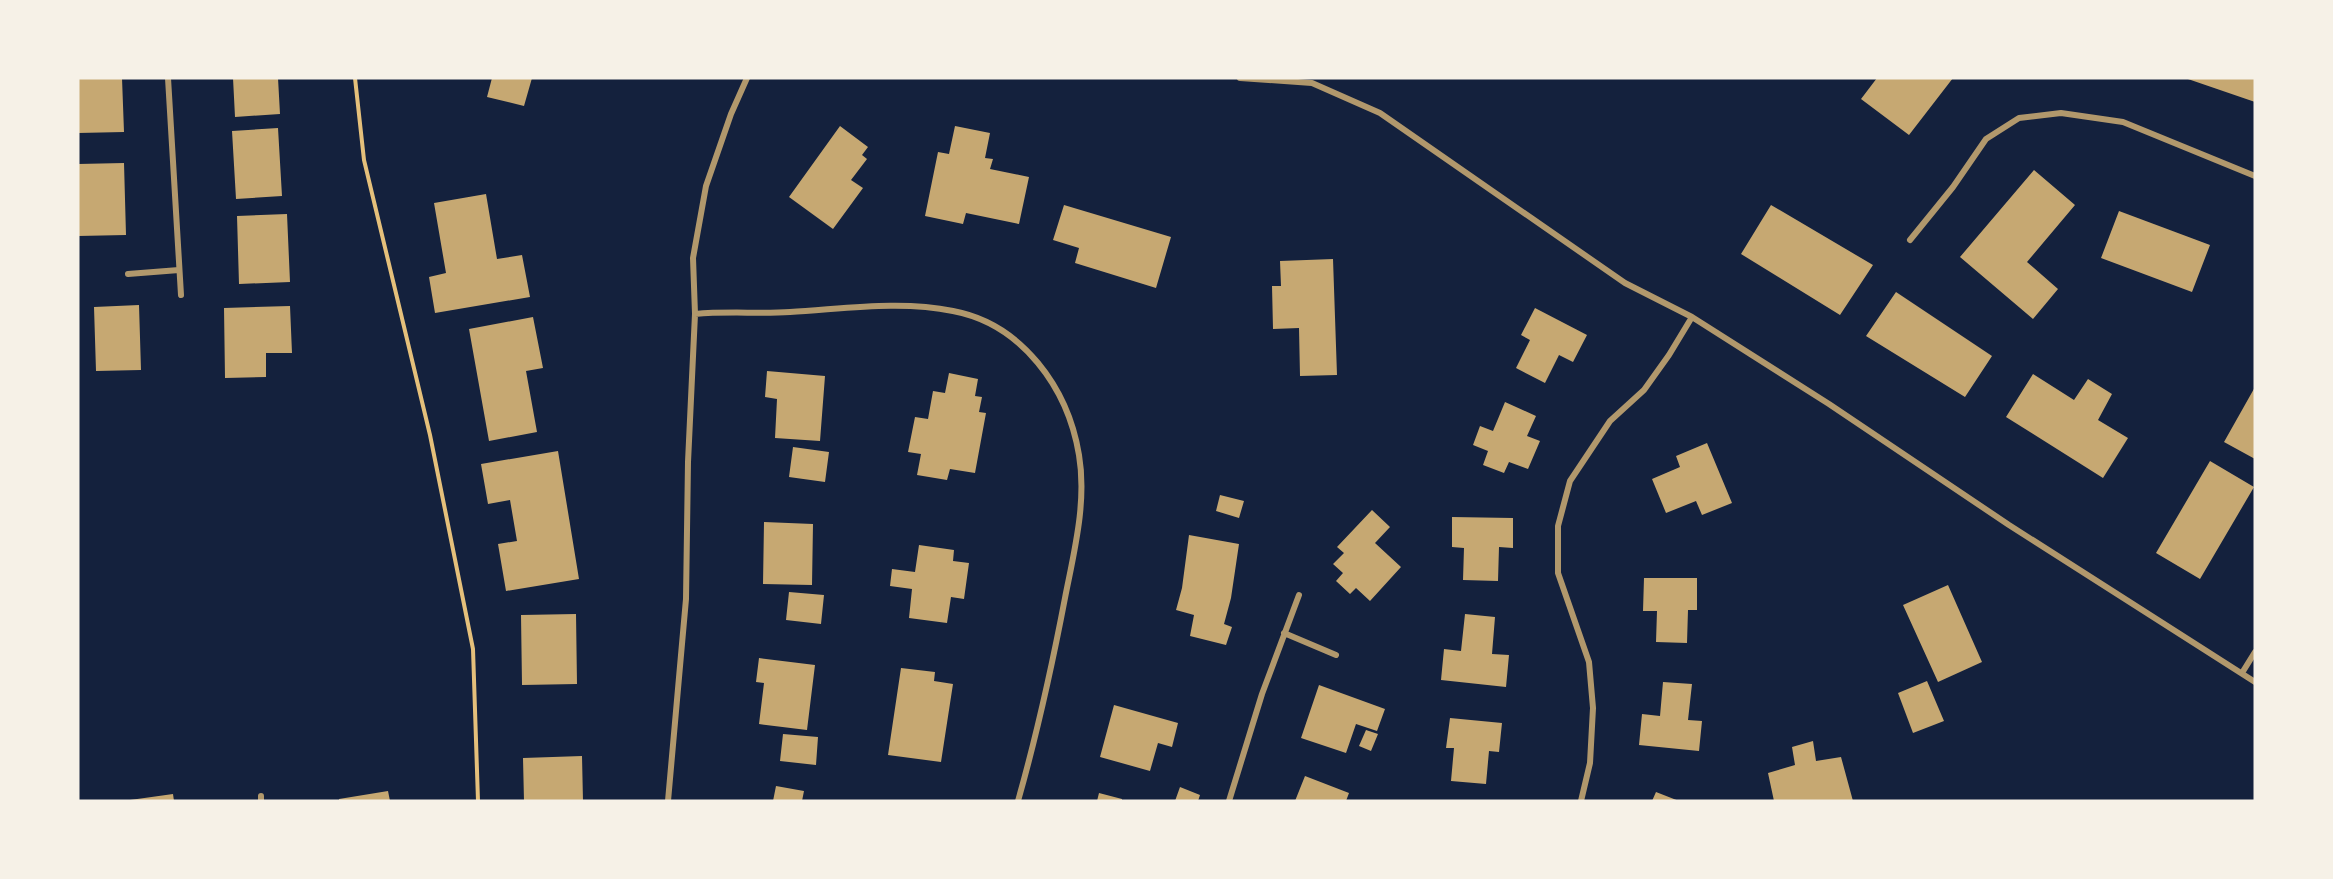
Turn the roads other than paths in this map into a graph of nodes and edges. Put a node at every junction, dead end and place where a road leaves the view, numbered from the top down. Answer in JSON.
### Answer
{"nodes":[{"id":1,"x":168,"y":78,"type":"edge"},
{"id":2,"x":747,"y":78,"type":"edge"},
{"id":3,"x":1240,"y":78,"type":"edge"},
{"id":4,"x":2255,"y":176,"type":"edge"},
{"id":5,"x":1910,"y":240,"type":"dead end"},
{"id":6,"x":179,"y":270,"type":"junction"},
{"id":7,"x":128,"y":274,"type":"dead end"},
{"id":8,"x":181,"y":295,"type":"dead end"},
{"id":9,"x":695,"y":314,"type":"junction"},
{"id":10,"x":1692,"y":317,"type":"junction"},
{"id":11,"x":1299,"y":595,"type":"dead end"},
{"id":12,"x":1284,"y":633,"type":"junction"},
{"id":13,"x":2255,"y":652,"type":"edge"},
{"id":14,"x":1336,"y":655,"type":"dead end"},
{"id":15,"x":2242,"y":673,"type":"junction"},
{"id":16,"x":2255,"y":682,"type":"edge"},
{"id":17,"x":668,"y":801,"type":"edge"},
{"id":18,"x":1018,"y":801,"type":"edge"},
{"id":19,"x":1229,"y":801,"type":"edge"},
{"id":20,"x":1581,"y":801,"type":"edge"}],
"edges":[{"from":1,"to":6,"type":"street"},
{"from":2,"to":9,"type":"street"},
{"from":3,"to":10,"type":"street"},
{"from":4,"to":5,"type":"street"},
{"from":6,"to":7,"type":"street"},
{"from":6,"to":8,"type":"street"},
{"from":9,"to":17,"type":"street"},
{"from":9,"to":18,"type":"street"},
{"from":10,"to":15,"type":"street"},
{"from":10,"to":20,"type":"street"},
{"from":11,"to":12,"type":"street"},
{"from":12,"to":14,"type":"street"},
{"from":12,"to":19,"type":"street"},
{"from":13,"to":15,"type":"street"},
{"from":15,"to":16,"type":"street"}]}
